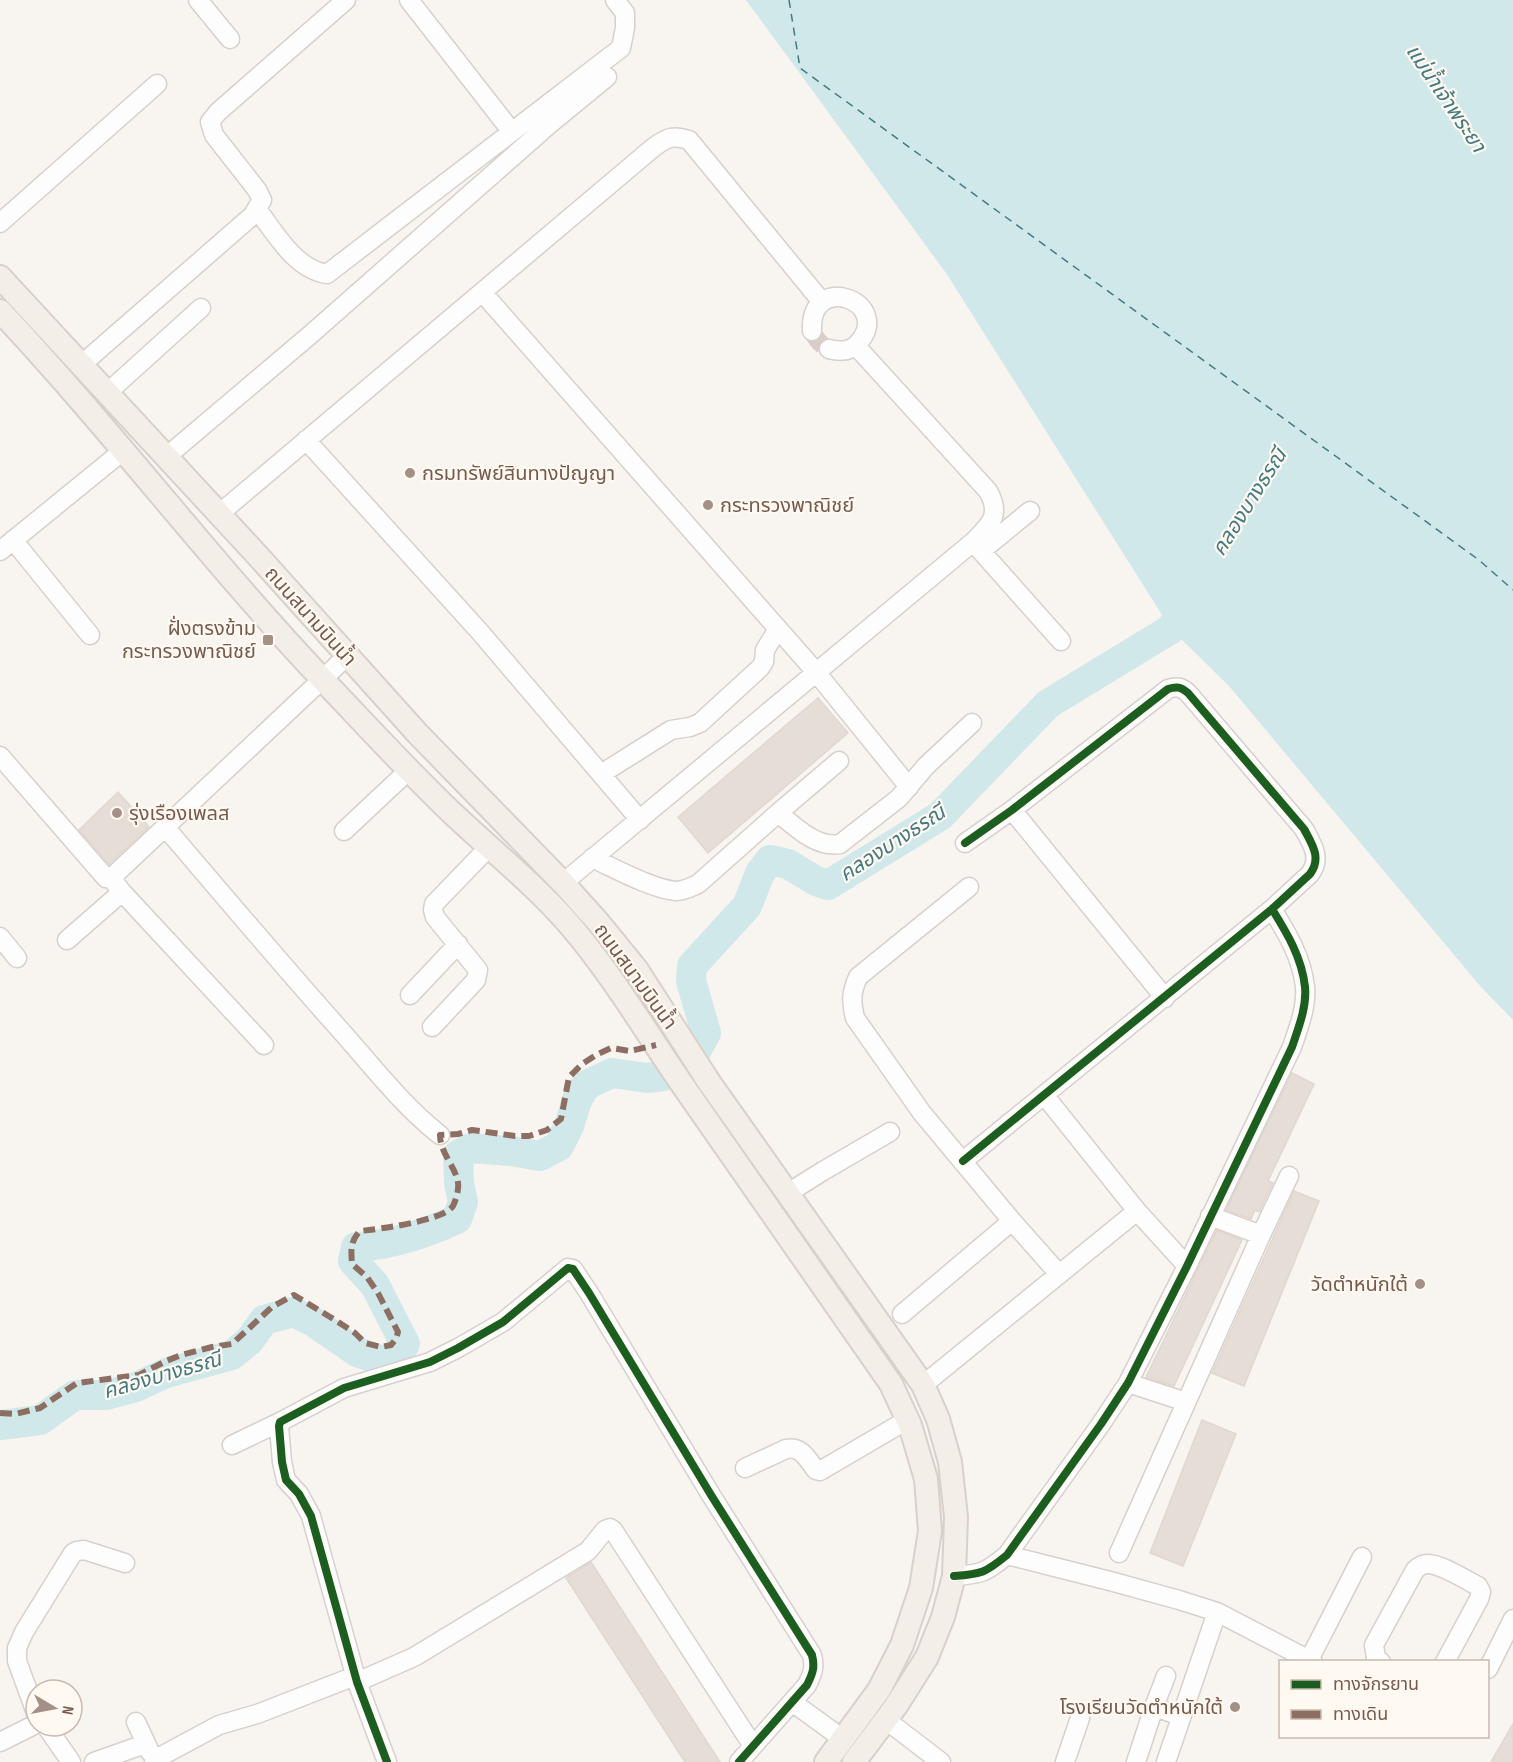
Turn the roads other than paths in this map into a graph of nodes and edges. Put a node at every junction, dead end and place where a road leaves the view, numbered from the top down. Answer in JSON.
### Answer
{"nodes":[{"id":1,"x":198,"y":0,"type":"edge"},
{"id":2,"x":346,"y":0,"type":"edge"},
{"id":3,"x":409,"y":0,"type":"edge"},
{"id":4,"x":615,"y":0,"type":"edge"},
{"id":5,"x":230,"y":39,"type":"dead end"},
{"id":6,"x":608,"y":77,"type":"dead end"},
{"id":7,"x":157,"y":84,"type":"dead end"},
{"id":8,"x":512,"y":132,"type":"junction"},
{"id":9,"x":257,"y":209,"type":"junction"},
{"id":10,"x":0,"y":223,"type":"edge"},
{"id":11,"x":0,"y":278,"type":"edge"},
{"id":12,"x":482,"y":292,"type":"junction"},
{"id":13,"x":822,"y":302,"type":"junction"},
{"id":14,"x":201,"y":308,"type":"dead end"},
{"id":15,"x":0,"y":311,"type":"edge"},
{"id":16,"x":813,"y":331,"type":"dead end"},
{"id":17,"x":856,"y":345,"type":"junction"},
{"id":18,"x":829,"y":349,"type":"dead end"},
{"id":19,"x":81,"y":365,"type":"junction"},
{"id":20,"x":106,"y":393,"type":"junction"},
{"id":21,"x":306,"y":440,"type":"junction"},
{"id":22,"x":124,"y":450,"type":"junction"},
{"id":23,"x":166,"y":457,"type":"junction"},
{"id":24,"x":1030,"y":511,"type":"dead end"},
{"id":25,"x":219,"y":514,"type":"junction"},
{"id":26,"x":7,"y":545,"type":"edge"},
{"id":27,"x":977,"y":547,"type":"junction"},
{"id":28,"x":778,"y":629,"type":"junction"},
{"id":29,"x":90,"y":635,"type":"dead end"},
{"id":30,"x":1061,"y":641,"type":"dead end"},
{"id":31,"x":347,"y":656,"type":"junction"},
{"id":32,"x":816,"y":672,"type":"junction"},
{"id":33,"x":322,"y":679,"type":"junction"},
{"id":34,"x":972,"y":723,"type":"dead end"},
{"id":35,"x":0,"y":756,"type":"edge"},
{"id":36,"x":838,"y":761,"type":"dead end"},
{"id":37,"x":409,"y":770,"type":"junction"},
{"id":38,"x":601,"y":774,"type":"junction"},
{"id":39,"x":909,"y":787,"type":"junction"},
{"id":40,"x":1012,"y":810,"type":"junction"},
{"id":41,"x":778,"y":813,"type":"junction"},
{"id":42,"x":640,"y":819,"type":"junction"},
{"id":43,"x":165,"y":827,"type":"junction"},
{"id":44,"x":344,"y":831,"type":"dead end"},
{"id":45,"x":965,"y":843,"type":"dead end"},
{"id":46,"x":489,"y":847,"type":"junction"},
{"id":47,"x":592,"y":858,"type":"junction"},
{"id":48,"x":563,"y":884,"type":"junction"},
{"id":49,"x":116,"y":885,"type":"junction"},
{"id":50,"x":969,"y":887,"type":"dead end"},
{"id":51,"x":1272,"y":909,"type":"junction"},
{"id":52,"x":0,"y":937,"type":"edge"},
{"id":53,"x":67,"y":940,"type":"dead end"},
{"id":54,"x":458,"y":944,"type":"junction"},
{"id":55,"x":18,"y":957,"type":"dead end"},
{"id":56,"x":410,"y":995,"type":"dead end"},
{"id":57,"x":1165,"y":998,"type":"junction"},
{"id":58,"x":432,"y":1026,"type":"dead end"},
{"id":59,"x":264,"y":1045,"type":"dead end"},
{"id":60,"x":1044,"y":1096,"type":"junction"},
{"id":61,"x":890,"y":1132,"type":"dead end"},
{"id":62,"x":440,"y":1135,"type":"dead end"},
{"id":63,"x":963,"y":1161,"type":"junction"},
{"id":64,"x":1289,"y":1176,"type":"dead end"},
{"id":65,"x":788,"y":1193,"type":"junction"},
{"id":66,"x":1137,"y":1211,"type":"junction"},
{"id":67,"x":1210,"y":1216,"type":"junction"},
{"id":68,"x":1012,"y":1221,"type":"junction"},
{"id":69,"x":1261,"y":1235,"type":"junction"},
{"id":70,"x":1187,"y":1266,"type":"junction"},
{"id":71,"x":1059,"y":1274,"type":"junction"},
{"id":72,"x":902,"y":1314,"type":"dead end"},
{"id":73,"x":1128,"y":1383,"type":"junction"},
{"id":74,"x":924,"y":1385,"type":"junction"},
{"id":75,"x":1186,"y":1402,"type":"junction"},
{"id":76,"x":907,"y":1420,"type":"junction"},
{"id":77,"x":280,"y":1422,"type":"junction"},
{"id":78,"x":232,"y":1445,"type":"dead end"},
{"id":79,"x":745,"y":1468,"type":"dead end"},
{"id":80,"x":1119,"y":1553,"type":"dead end"},
{"id":81,"x":1007,"y":1555,"type":"junction"},
{"id":82,"x":1362,"y":1557,"type":"dead end"},
{"id":83,"x":125,"y":1563,"type":"dead end"},
{"id":84,"x":954,"y":1576,"type":"junction"},
{"id":85,"x":1217,"y":1612,"type":"junction"},
{"id":86,"x":1513,"y":1619,"type":"edge"},
{"id":87,"x":1309,"y":1660,"type":"edge"},
{"id":88,"x":1311,"y":1660,"type":"edge"},
{"id":89,"x":1378,"y":1660,"type":"edge"},
{"id":90,"x":1446,"y":1660,"type":"edge"},
{"id":91,"x":1489,"y":1667,"type":"edge"},
{"id":92,"x":1166,"y":1676,"type":"dead end"},
{"id":93,"x":356,"y":1679,"type":"junction"},
{"id":94,"x":24,"y":1680,"type":"edge"},
{"id":95,"x":792,"y":1702,"type":"junction"},
{"id":96,"x":1167,"y":1711,"type":"junction"},
{"id":97,"x":1080,"y":1718,"type":"dead end"},
{"id":98,"x":886,"y":1720,"type":"junction"},
{"id":99,"x":136,"y":1722,"type":"dead end"},
{"id":100,"x":24,"y":1730,"type":"edge"},
{"id":101,"x":54,"y":1738,"type":"edge"},
{"id":102,"x":843,"y":1739,"type":"junction"},
{"id":103,"x":0,"y":1742,"type":"edge"},
{"id":104,"x":753,"y":1746,"type":"junction"},
{"id":105,"x":151,"y":1755,"type":"edge"},
{"id":106,"x":71,"y":1762,"type":"edge"},
{"id":107,"x":94,"y":1762,"type":"edge"},
{"id":108,"x":387,"y":1762,"type":"edge"},
{"id":109,"x":739,"y":1762,"type":"edge"},
{"id":110,"x":826,"y":1762,"type":"edge"},
{"id":111,"x":854,"y":1762,"type":"edge"},
{"id":112,"x":941,"y":1762,"type":"edge"},
{"id":113,"x":1065,"y":1762,"type":"edge"},
{"id":114,"x":1136,"y":1762,"type":"edge"},
{"id":115,"x":1166,"y":1762,"type":"edge"}],
"edges":[{"from":1,"to":5,"type":"street"},
{"from":2,"to":9,"type":"street"},
{"from":3,"to":8,"type":"street"},
{"from":4,"to":8,"type":"street"},
{"from":6,"to":23,"type":"street"},
{"from":7,"to":10,"type":"street"},
{"from":8,"to":9,"type":"street"},
{"from":9,"to":19,"type":"street"},
{"from":11,"to":19,"type":"main road","name":"ถนนสนามบินน้ำ"},
{"from":12,"to":13,"type":"street"},
{"from":12,"to":21,"type":"street"},
{"from":12,"to":28,"type":"street"},
{"from":13,"to":16,"type":"street"},
{"from":13,"to":17,"type":"street"},
{"from":14,"to":20,"type":"street"},
{"from":15,"to":22,"type":"main road","name":"ถนนสนามบินน้ำ"},
{"from":17,"to":18,"type":"street"},
{"from":17,"to":27,"type":"street"},
{"from":19,"to":20,"type":"main road","name":"ถนนสนามบินน้ำ"},
{"from":20,"to":23,"type":"main road","name":"ถนนสนามบินน้ำ"},
{"from":21,"to":25,"type":"street"},
{"from":21,"to":38,"type":"street"},
{"from":22,"to":26,"type":"street"},
{"from":22,"to":33,"type":"main road","name":"ถนนสนามบินน้ำ"},
{"from":23,"to":25,"type":"main road","name":"ถนนสนามบินน้ำ"},
{"from":24,"to":27,"type":"street"},
{"from":25,"to":31,"type":"main road","name":"ถนนสนามบินน้ำ"},
{"from":26,"to":29,"type":"street"},
{"from":27,"to":30,"type":"street"},
{"from":27,"to":32,"type":"street"},
{"from":28,"to":32,"type":"street"},
{"from":28,"to":38,"type":"street"},
{"from":31,"to":33,"type":"street"},
{"from":31,"to":48,"type":"main road","name":"ถนนสนามบินน้ำ"},
{"from":32,"to":39,"type":"street"},
{"from":32,"to":42,"type":"street"},
{"from":33,"to":37,"type":"main road","name":"ถนนสนามบินน้ำ"},
{"from":33,"to":43,"type":"street"},
{"from":34,"to":39,"type":"street"},
{"from":35,"to":49,"type":"street"},
{"from":36,"to":41,"type":"street"},
{"from":37,"to":44,"type":"street"},
{"from":37,"to":46,"type":"main road","name":"ถนนสนามบินน้ำ"},
{"from":38,"to":42,"type":"street"},
{"from":39,"to":41,"type":"street"},
{"from":40,"to":45,"type":"street"},
{"from":40,"to":51,"type":"street"},
{"from":40,"to":57,"type":"street"},
{"from":41,"to":47,"type":"street"},
{"from":42,"to":47,"type":"street"},
{"from":43,"to":49,"type":"street"},
{"from":43,"to":62,"type":"street"},
{"from":46,"to":54,"type":"street"},
{"from":46,"to":76,"type":"main road","name":"ถนนสนามบินน้ำ"},
{"from":47,"to":48,"type":"street"},
{"from":48,"to":65,"type":"main road","name":"ถนนสนามบินน้ำ"},
{"from":49,"to":53,"type":"street"},
{"from":49,"to":59,"type":"street"},
{"from":50,"to":63,"type":"street"},
{"from":51,"to":57,"type":"street"},
{"from":51,"to":67,"type":"street"},
{"from":52,"to":55,"type":"street"},
{"from":54,"to":56,"type":"street"},
{"from":54,"to":58,"type":"street"},
{"from":57,"to":60,"type":"street"},
{"from":60,"to":63,"type":"street"},
{"from":60,"to":66,"type":"street"},
{"from":61,"to":65,"type":"street"},
{"from":63,"to":68,"type":"street"},
{"from":64,"to":69,"type":"street"},
{"from":65,"to":74,"type":"main road","name":"ถนนสนามบินน้ำ"},
{"from":66,"to":70,"type":"street"},
{"from":66,"to":71,"type":"street"},
{"from":67,"to":69,"type":"street"},
{"from":67,"to":70,"type":"street"},
{"from":68,"to":71,"type":"street"},
{"from":68,"to":72,"type":"street"},
{"from":69,"to":75,"type":"street"},
{"from":70,"to":73,"type":"street"},
{"from":71,"to":74,"type":"street"},
{"from":73,"to":75,"type":"street"},
{"from":73,"to":81,"type":"street"},
{"from":74,"to":84,"type":"main road","name":"ถนนสนามบินน้ำ"},
{"from":75,"to":80,"type":"street"},
{"from":76,"to":79,"type":"street"},
{"from":76,"to":102,"type":"main road","name":"ถนนสนามบินน้ำ"},
{"from":77,"to":78,"type":"street"},
{"from":77,"to":93,"type":"street"},
{"from":77,"to":95,"type":"street"},
{"from":81,"to":84,"type":"street"},
{"from":81,"to":85,"type":"street"},
{"from":82,"to":88,"type":"street"},
{"from":83,"to":94,"type":"street"},
{"from":84,"to":98,"type":"main road","name":"ถนนสนามบินน้ำ"},
{"from":85,"to":87,"type":"street"},
{"from":85,"to":96,"type":"street"},
{"from":86,"to":91,"type":"street"},
{"from":89,"to":90,"type":"street"},
{"from":92,"to":96,"type":"street"},
{"from":93,"to":104,"type":"street"},
{"from":93,"to":105,"type":"street"},
{"from":93,"to":108,"type":"street"},
{"from":95,"to":102,"type":"street"},
{"from":95,"to":104,"type":"street"},
{"from":96,"to":114,"type":"street"},
{"from":96,"to":115,"type":"street"},
{"from":97,"to":113,"type":"street"},
{"from":98,"to":111,"type":"main road","name":"ถนนสนามบินน้ำ"},
{"from":98,"to":112,"type":"street"},
{"from":99,"to":105,"type":"street"},
{"from":100,"to":103,"type":"street"},
{"from":101,"to":106,"type":"street"},
{"from":102,"to":110,"type":"main road","name":"ถนนสนามบินน้ำ"},
{"from":104,"to":109,"type":"street"},
{"from":105,"to":107,"type":"street"}]}
